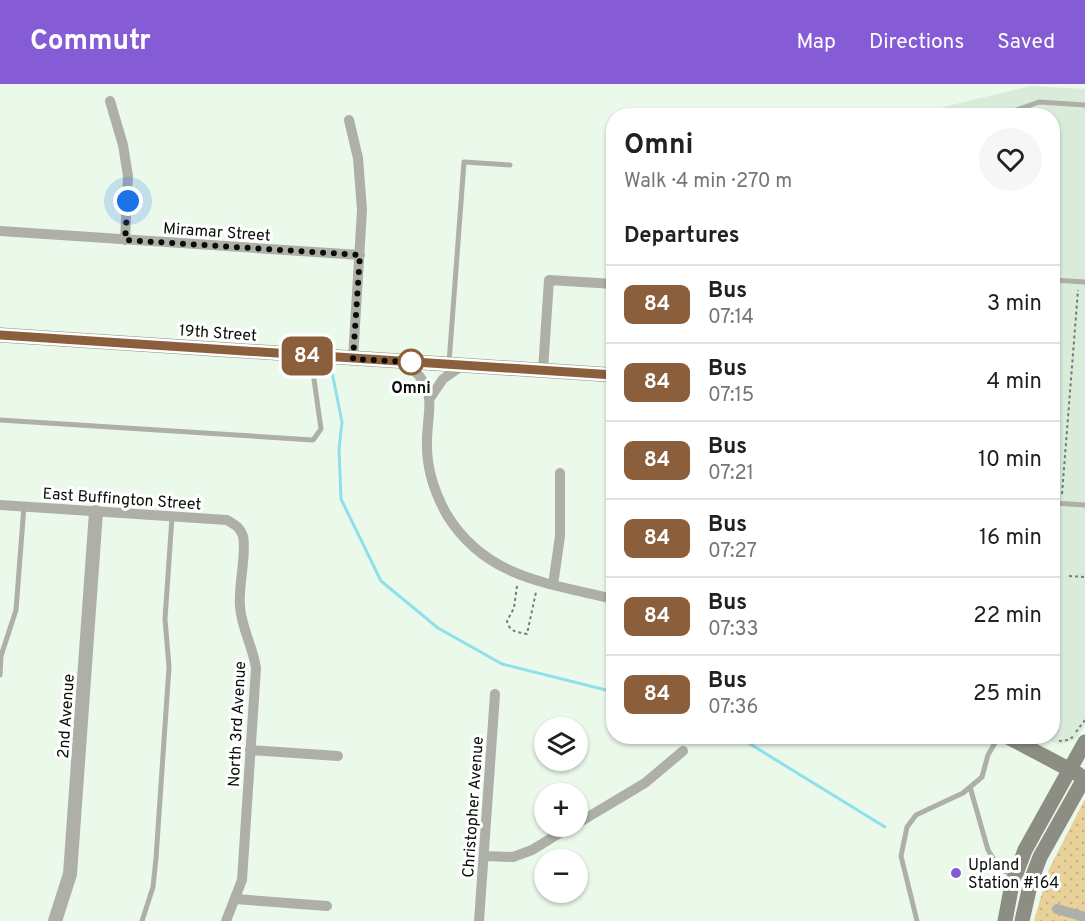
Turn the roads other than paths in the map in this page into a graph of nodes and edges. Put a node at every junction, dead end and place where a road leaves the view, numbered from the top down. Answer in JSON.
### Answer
{"nodes":[{"id":1,"x":110,"y":101,"type":"dead end"},
{"id":2,"x":1085,"y":105,"type":"edge"},
{"id":3,"x":1022,"y":108,"type":"edge"},
{"id":4,"x":349,"y":120,"type":"dead end"},
{"id":5,"x":510,"y":165,"type":"dead end"},
{"id":6,"x":0,"y":231,"type":"edge"},
{"id":7,"x":125,"y":240,"type":"junction"},
{"id":8,"x":360,"y":255,"type":"junction"},
{"id":9,"x":1060,"y":280,"type":"edge"},
{"id":10,"x":1085,"y":282,"type":"edge"},
{"id":11,"x":606,"y":284,"type":"edge"},
{"id":12,"x":0,"y":335,"type":"edge"},
{"id":13,"x":307,"y":356,"type":"junction"},
{"id":14,"x":353,"y":359,"type":"junction"},
{"id":15,"x":404,"y":362,"type":"junction"},
{"id":16,"x":456,"y":365,"type":"junction"},
{"id":17,"x":543,"y":370,"type":"junction"},
{"id":18,"x":606,"y":374,"type":"edge"},
{"id":19,"x":430,"y":398,"type":"junction"},
{"id":20,"x":0,"y":420,"type":"edge"},
{"id":21,"x":560,"y":472,"type":"dead end"},
{"id":22,"x":1060,"y":503,"type":"edge"},
{"id":23,"x":0,"y":505,"type":"edge"},
{"id":24,"x":1085,"y":505,"type":"edge"},
{"id":25,"x":24,"y":506,"type":"junction"},
{"id":26,"x":96,"y":512,"type":"junction"},
{"id":27,"x":172,"y":517,"type":"junction"},
{"id":28,"x":240,"y":528,"type":"joint"},
{"id":29,"x":554,"y":585,"type":"junction"},
{"id":30,"x":606,"y":597,"type":"edge"},
{"id":31,"x":0,"y":675,"type":"edge"},
{"id":32,"x":495,"y":694,"type":"dead end"},
{"id":33,"x":1085,"y":742,"type":"edge"},
{"id":34,"x":994,"y":744,"type":"edge"},
{"id":35,"x":1021,"y":744,"type":"edge"},
{"id":36,"x":250,"y":750,"type":"junction"},
{"id":37,"x":683,"y":751,"type":"dead end"},
{"id":38,"x":338,"y":756,"type":"dead end"},
{"id":39,"x":1069,"y":770,"type":"junction"},
{"id":40,"x":1085,"y":778,"type":"edge"},
{"id":41,"x":970,"y":787,"type":"junction"},
{"id":42,"x":588,"y":817,"type":"edge"},
{"id":43,"x":553,"y":837,"type":"edge"},
{"id":44,"x":484,"y":856,"type":"junction"},
{"id":45,"x":1015,"y":877,"type":"junction"},
{"id":46,"x":235,"y":899,"type":"junction"},
{"id":47,"x":327,"y":906,"type":"dead end"},
{"id":48,"x":1058,"y":909,"type":"dead end"},
{"id":49,"x":1085,"y":917,"type":"edge"},
{"id":50,"x":55,"y":921,"type":"edge"},
{"id":51,"x":142,"y":921,"type":"edge"},
{"id":52,"x":226,"y":921,"type":"edge"},
{"id":53,"x":479,"y":921,"type":"edge"},
{"id":54,"x":918,"y":921,"type":"edge"},
{"id":55,"x":1005,"y":921,"type":"edge"},
{"id":56,"x":1022,"y":921,"type":"edge"}],
"edges":[{"from":1,"to":7,"type":"street"},
{"from":2,"to":3,"type":"lane"},
{"from":4,"to":8,"type":"street"},
{"from":5,"to":16,"type":"lane"},
{"from":6,"to":7,"type":"street","name":"Miramar Street"},
{"from":7,"to":8,"type":"street","name":"Miramar Street"},
{"from":8,"to":14,"type":"street"},
{"from":9,"to":10,"type":"lane"},
{"from":11,"to":17,"type":"street"},
{"from":12,"to":13,"type":"main road","name":"19th Street"},
{"from":13,"to":14,"type":"main road","name":"19th Street"},
{"from":13,"to":20,"type":"lane"},
{"from":14,"to":15,"type":"main road","name":"19th Street"},
{"from":15,"to":16,"type":"main road","name":"19th Street"},
{"from":15,"to":19,"type":"street"},
{"from":16,"to":17,"type":"main road","name":"19th Street"},
{"from":16,"to":19,"type":"street"},
{"from":17,"to":18,"type":"main road","name":"19th Street"},
{"from":19,"to":29,"type":"street"},
{"from":21,"to":29,"type":"street"},
{"from":22,"to":24,"type":"lane"},
{"from":23,"to":25,"type":"street","name":"East Buffington Street"},
{"from":25,"to":26,"type":"street","name":"East Buffington Street"},
{"from":25,"to":31,"type":"lane"},
{"from":26,"to":27,"type":"street","name":"East Buffington Street"},
{"from":26,"to":50,"type":"street","name":"2nd Avenue"},
{"from":27,"to":28,"type":"street","name":"East Buffington Street"},
{"from":27,"to":51,"type":"lane"},
{"from":28,"to":36,"type":"street","name":"North 3rd Avenue"},
{"from":29,"to":30,"type":"street"},
{"from":32,"to":44,"type":"street","name":"Christopher Avenue"},
{"from":33,"to":39,"type":"main road"},
{"from":34,"to":41,"type":"lane"},
{"from":35,"to":39,"type":"main road"},
{"from":36,"to":38,"type":"street"},
{"from":36,"to":46,"type":"street","name":"North 3rd Avenue"},
{"from":37,"to":42,"type":"street"},
{"from":39,"to":40,"type":"main road"},
{"from":39,"to":45,"type":"main road"},
{"from":40,"to":56,"type":"main road"},
{"from":41,"to":45,"type":"lane"},
{"from":41,"to":54,"type":"lane"},
{"from":43,"to":44,"type":"street"},
{"from":44,"to":53,"type":"street","name":"Christopher Avenue"},
{"from":45,"to":55,"type":"main road"},
{"from":46,"to":47,"type":"street"},
{"from":46,"to":52,"type":"street","name":"North 3rd Avenue"},
{"from":48,"to":49,"type":"street"}]}
